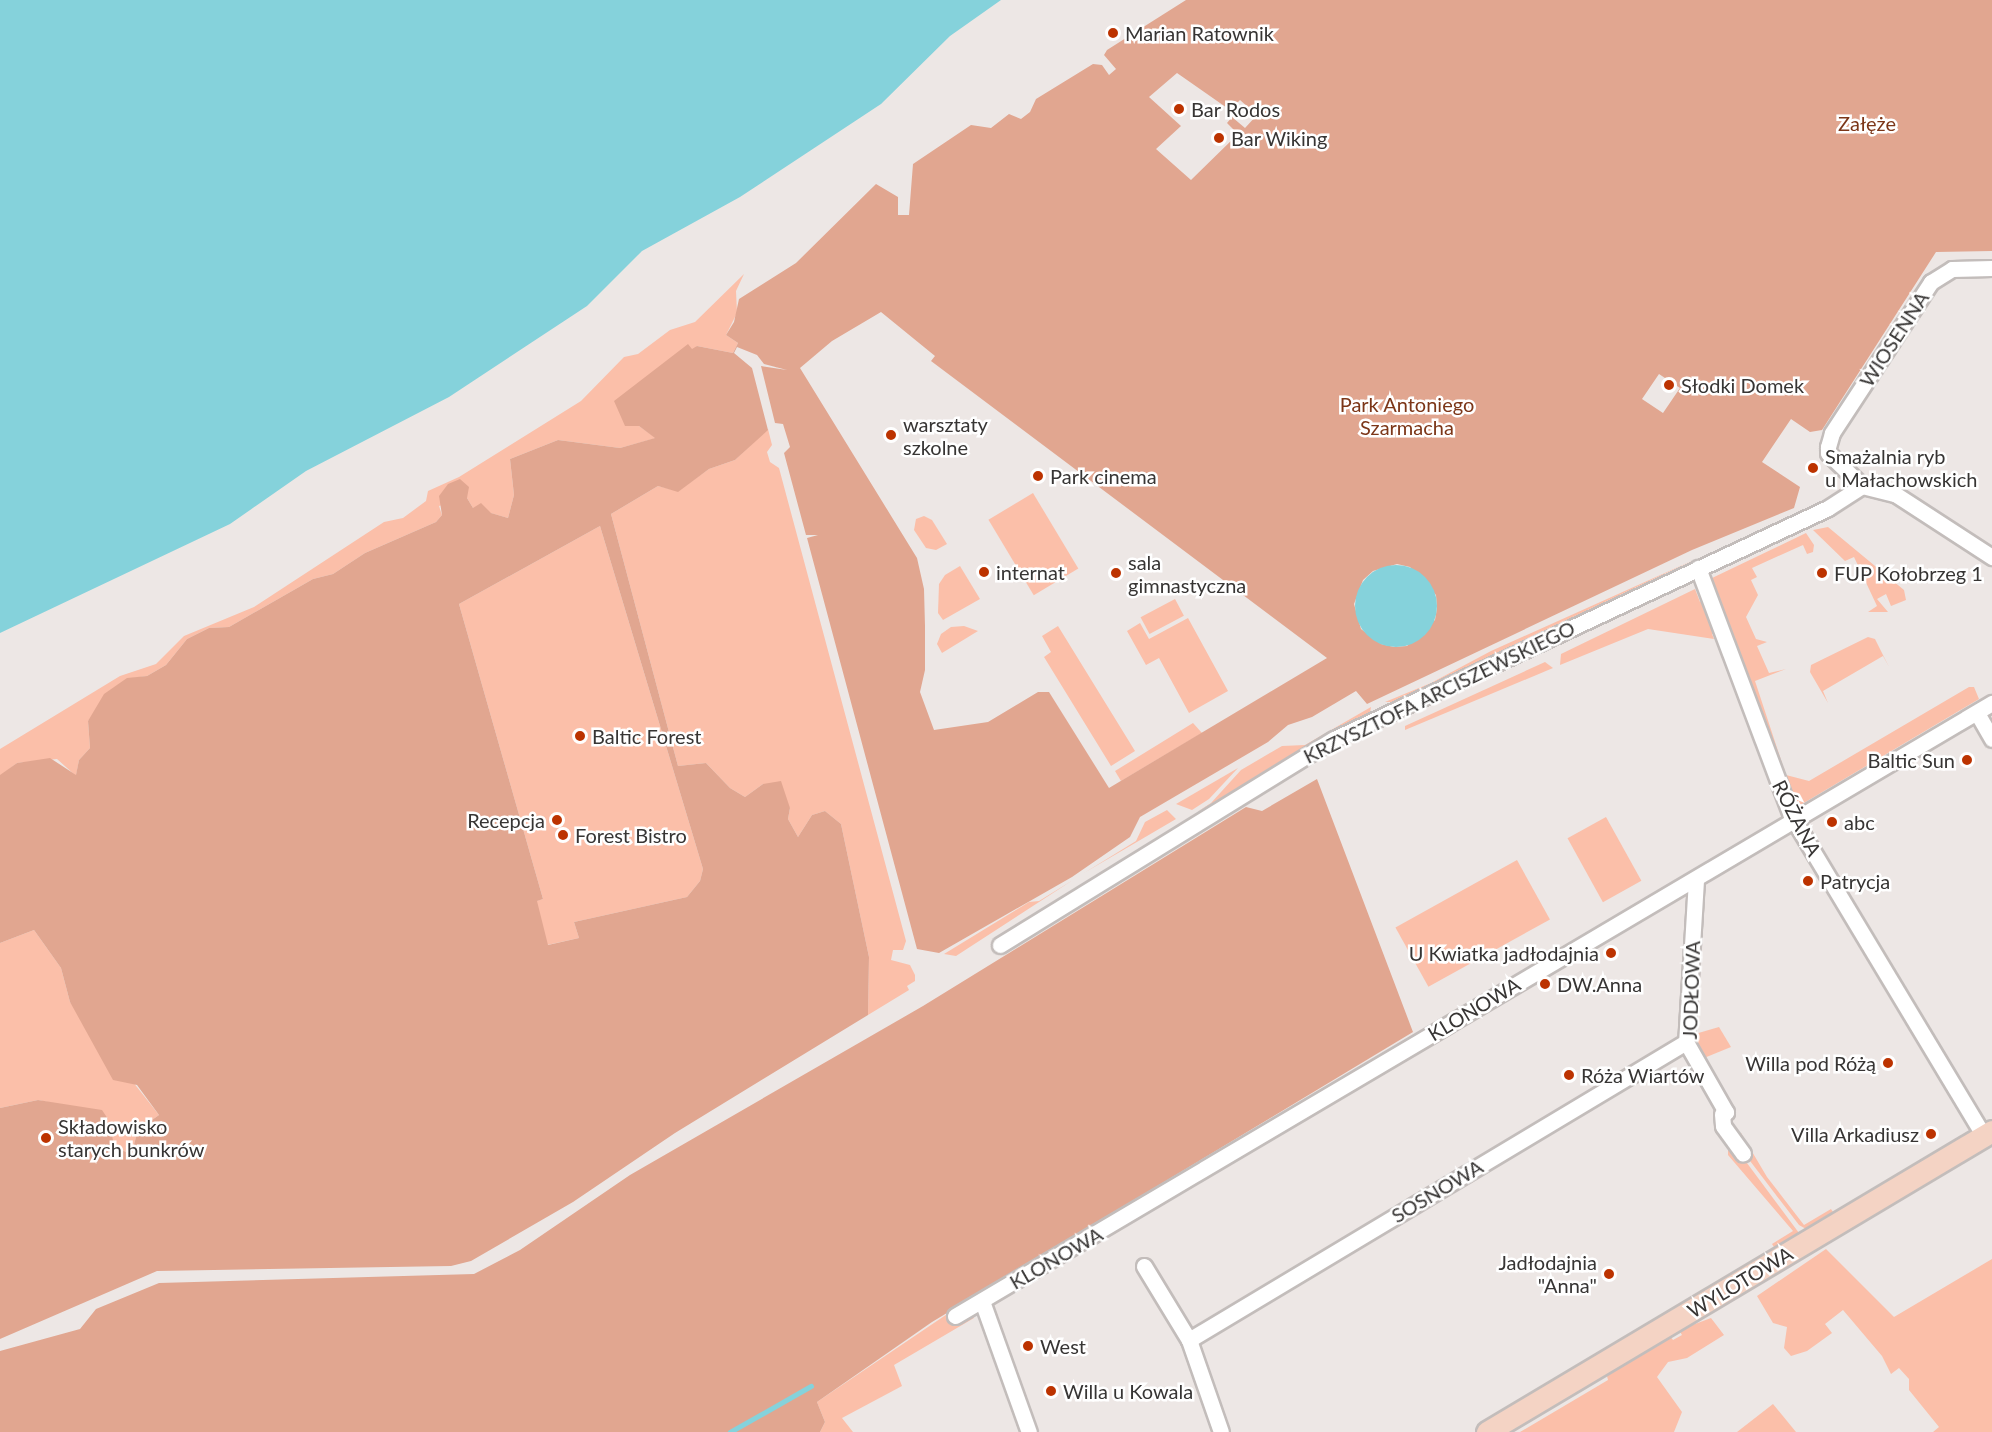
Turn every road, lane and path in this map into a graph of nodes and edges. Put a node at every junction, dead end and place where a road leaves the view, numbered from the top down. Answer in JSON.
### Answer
{"nodes":[{"id":1,"x":1992,"y":268,"type":"edge"},
{"id":2,"x":1862,"y":486,"type":"junction"},
{"id":3,"x":1992,"y":557,"type":"edge"},
{"id":4,"x":1699,"y":571,"type":"junction"},
{"id":5,"x":1992,"y":703,"type":"edge"},
{"id":6,"x":1977,"y":712,"type":"junction"},
{"id":7,"x":1992,"y":739,"type":"edge"},
{"id":8,"x":1795,"y":821,"type":"junction"},
{"id":9,"x":1696,"y":880,"type":"junction"},
{"id":10,"x":1000,"y":945,"type":"dead end"},
{"id":11,"x":1686,"y":1042,"type":"junction"},
{"id":12,"x":1988,"y":1133,"type":"edge"},
{"id":13,"x":1743,"y":1154,"type":"dead end"},
{"id":14,"x":1144,"y":1266,"type":"dead end"},
{"id":15,"x":982,"y":1301,"type":"junction"},
{"id":16,"x":955,"y":1316,"type":"dead end"},
{"id":17,"x":1189,"y":1340,"type":"junction"},
{"id":18,"x":1029,"y":1432,"type":"edge"},
{"id":19,"x":1221,"y":1432,"type":"edge"},
{"id":20,"x":1487,"y":1432,"type":"edge"}],
"edges":[{"from":1,"to":2,"type":"street","name":"WIOSENNA"},
{"from":2,"to":3,"type":"street"},
{"from":2,"to":4,"type":"street","name":"KRZYSZTOFA ARCISZEWSKIEGO"},
{"from":4,"to":8,"type":"street","name":"RÓŻANA"},
{"from":4,"to":10,"type":"street","name":"KRZYSZTOFA ARCISZEWSKIEGO"},
{"from":5,"to":6,"type":"street","name":"KLONOWA"},
{"from":6,"to":7,"type":"street"},
{"from":6,"to":8,"type":"street","name":"KLONOWA"},
{"from":8,"to":9,"type":"street","name":"KLONOWA"},
{"from":8,"to":12,"type":"street","name":"RÓŻANA"},
{"from":9,"to":11,"type":"street","name":"JODŁOWA"},
{"from":9,"to":15,"type":"street","name":"KLONOWA"},
{"from":11,"to":13,"type":"street","name":"JODŁOWA"},
{"from":11,"to":17,"type":"street","name":"SOSNOWA"},
{"from":12,"to":20,"type":"street","name":"WYLOTOWA"},
{"from":14,"to":17,"type":"street"},
{"from":15,"to":16,"type":"street","name":"KLONOWA"},
{"from":15,"to":18,"type":"street"},
{"from":17,"to":19,"type":"street"}]}
